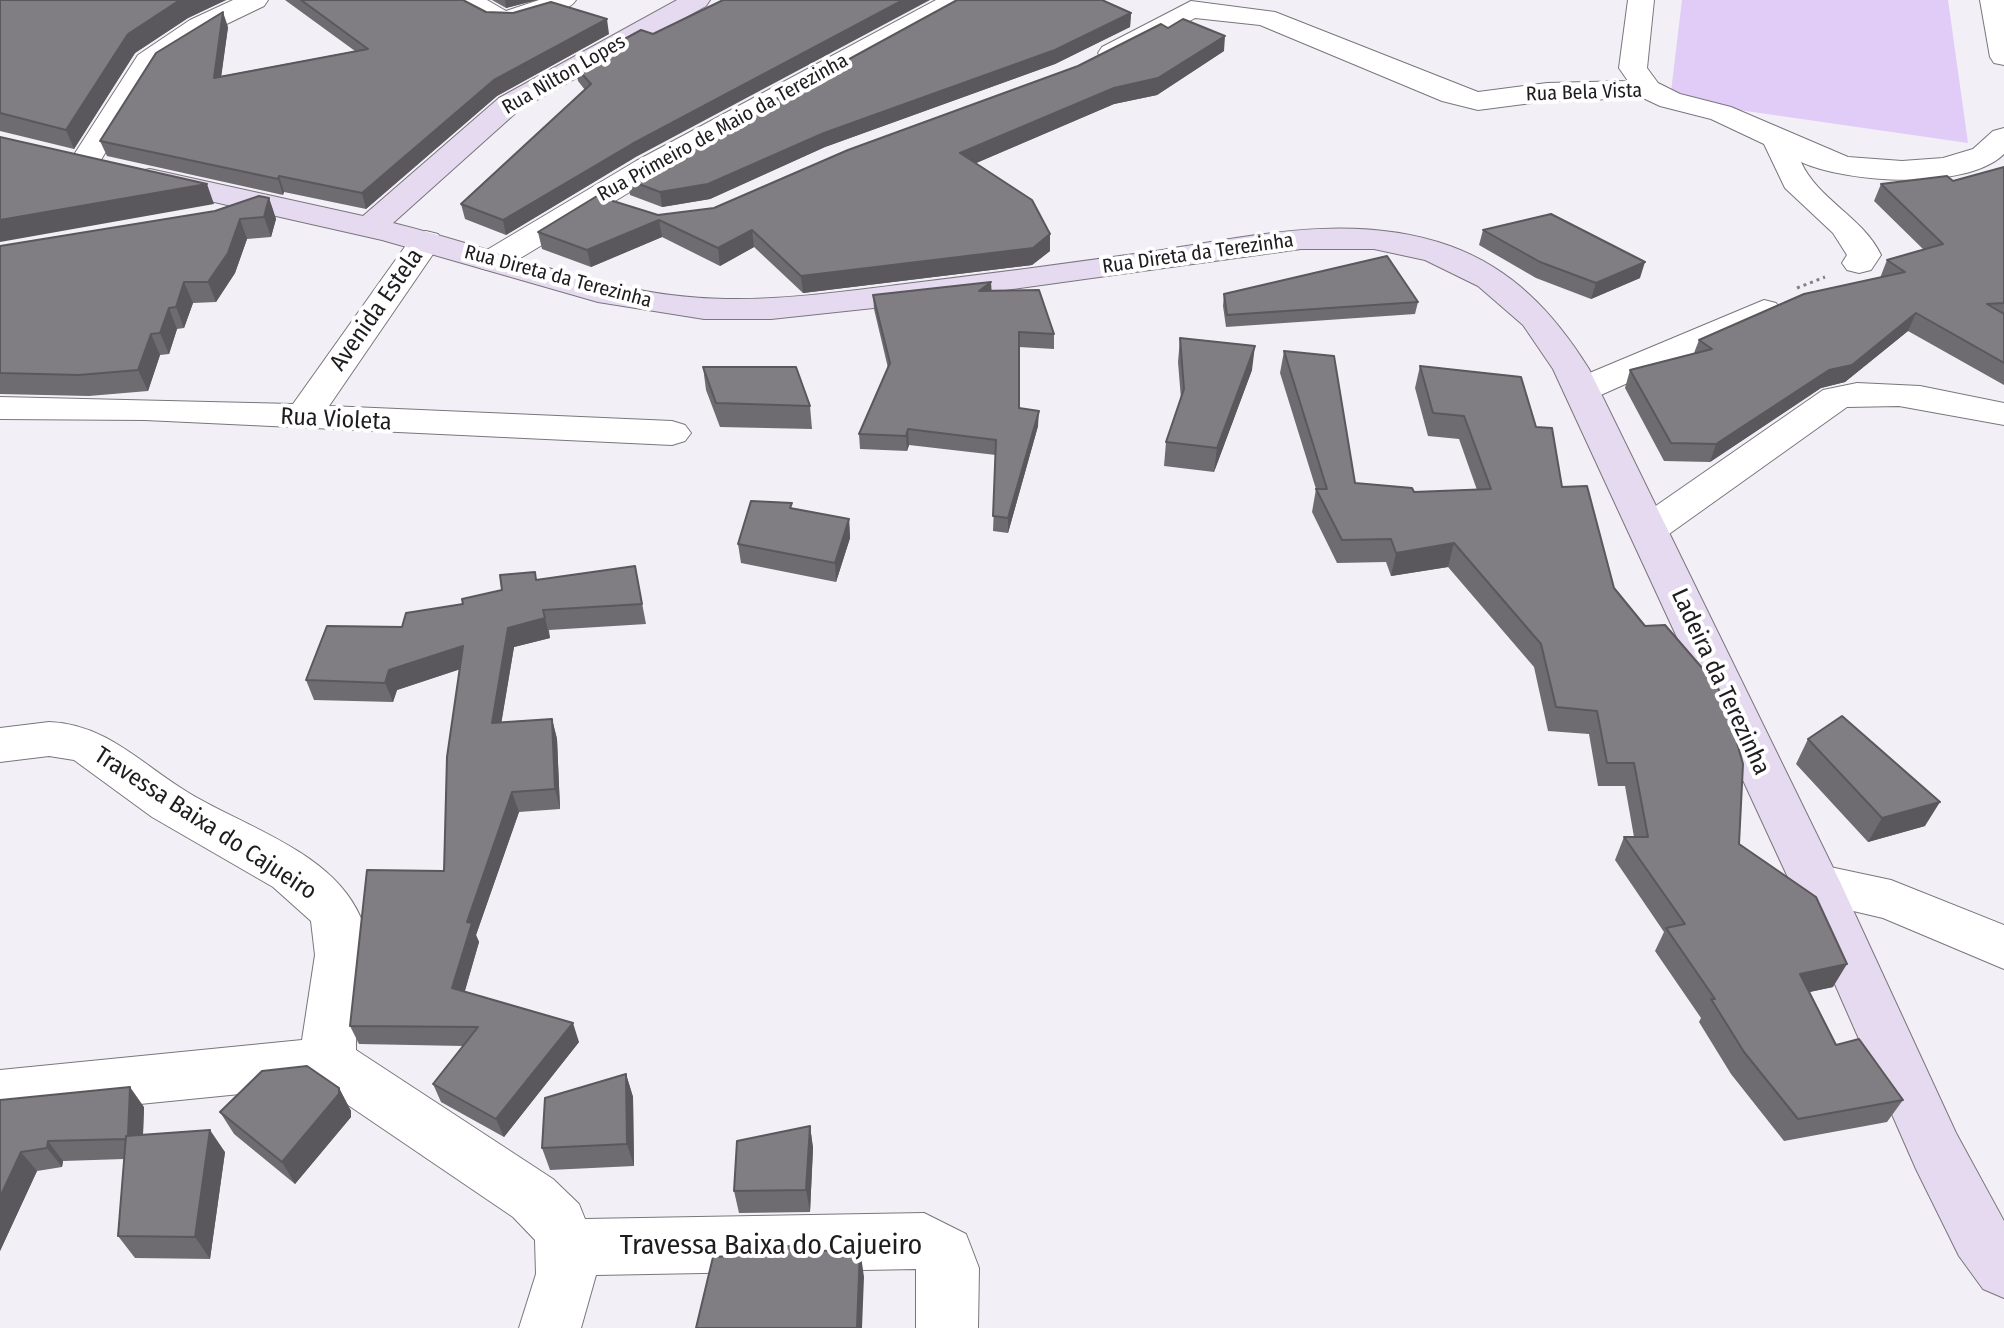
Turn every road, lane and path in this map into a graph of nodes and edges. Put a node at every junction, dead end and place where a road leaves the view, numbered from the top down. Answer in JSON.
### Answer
{"nodes":[{"id":1,"x":255,"y":0,"type":"edge"},
{"id":2,"x":470,"y":0,"type":"edge"},
{"id":3,"x":563,"y":0,"type":"edge"},
{"id":4,"x":697,"y":0,"type":"edge"},
{"id":5,"x":956,"y":0,"type":"edge"},
{"id":6,"x":1208,"y":0,"type":"edge"},
{"id":7,"x":1641,"y":0,"type":"edge"},
{"id":8,"x":1993,"y":0,"type":"edge"},
{"id":9,"x":1275,"y":16,"type":"junction"},
{"id":10,"x":2004,"y":57,"type":"edge"},
{"id":11,"x":1088,"y":64,"type":"edge"},
{"id":12,"x":1648,"y":89,"type":"junction"},
{"id":13,"x":2004,"y":137,"type":"edge"},
{"id":14,"x":1778,"y":141,"type":"junction"},
{"id":15,"x":95,"y":166,"type":"joint"},
{"id":16,"x":264,"y":202,"type":"junction"},
{"id":17,"x":204,"y":222,"type":"edge"},
{"id":18,"x":369,"y":228,"type":"junction"},
{"id":19,"x":1315,"y":237,"type":"joint"},
{"id":20,"x":426,"y":241,"type":"junction"},
{"id":21,"x":492,"y":261,"type":"junction"},
{"id":22,"x":1859,"y":263,"type":"joint"},
{"id":23,"x":1764,"y":310,"type":"joint"},
{"id":24,"x":1581,"y":390,"type":"junction"},
{"id":25,"x":0,"y":408,"type":"edge"},
{"id":26,"x":2004,"y":414,"type":"edge"},
{"id":27,"x":302,"y":418,"type":"junction"},
{"id":28,"x":672,"y":433,"type":"dead end"},
{"id":29,"x":1648,"y":530,"type":"junction"},
{"id":30,"x":0,"y":745,"type":"edge"},
{"id":31,"x":1816,"y":884,"type":"junction"},
{"id":32,"x":2004,"y":948,"type":"edge"},
{"id":33,"x":329,"y":1061,"type":"junction"},
{"id":34,"x":0,"y":1094,"type":"edge"},
{"id":35,"x":567,"y":1247,"type":"junction"},
{"id":36,"x":2004,"y":1269,"type":"edge"},
{"id":37,"x":550,"y":1328,"type":"edge"},
{"id":38,"x":947,"y":1328,"type":"edge"}],
"edges":[{"from":1,"to":15,"type":"street"},
{"from":2,"to":3,"type":"street"},
{"from":4,"to":18,"type":"main road","name":"Rua Nilton Lopes"},
{"from":5,"to":21,"type":"street","name":"Rua Primeiro de Maio da Terezinha"},
{"from":6,"to":9,"type":"street"},
{"from":7,"to":12,"type":"street"},
{"from":8,"to":10,"type":"street"},
{"from":9,"to":11,"type":"street"},
{"from":9,"to":12,"type":"street","name":"Rua Bela Vista"},
{"from":12,"to":14,"type":"street","name":"Rua Bela Vista"},
{"from":13,"to":14,"type":"street","name":"Rua Bela Vista"},
{"from":14,"to":22,"type":"street"},
{"from":15,"to":16,"type":"main road","name":"Rua Direta da Terezinha"},
{"from":16,"to":17,"type":"main road"},
{"from":16,"to":18,"type":"main road","name":"Rua Direta da Terezinha"},
{"from":18,"to":20,"type":"main road","name":"Rua Direta da Terezinha"},
{"from":19,"to":21,"type":"main road","name":"Rua Direta da Terezinha"},
{"from":19,"to":24,"type":"main road","name":"Ladeira da Terezinha"},
{"from":20,"to":21,"type":"main road","name":"Rua Direta da Terezinha"},
{"from":20,"to":27,"type":"street","name":"Avenida Estela"},
{"from":22,"to":23,"type":"path"},
{"from":23,"to":24,"type":"street"},
{"from":24,"to":29,"type":"main road","name":"Ladeira da Terezinha"},
{"from":25,"to":27,"type":"street","name":"Rua Violeta"},
{"from":26,"to":29,"type":"street"},
{"from":27,"to":28,"type":"street","name":"Rua Violeta"},
{"from":29,"to":31,"type":"main road","name":"Ladeira da Terezinha"},
{"from":30,"to":33,"type":"street","name":"Travessa Baixa do Cajueiro"},
{"from":31,"to":32,"type":"street"},
{"from":31,"to":36,"type":"main road","name":"Ladeira da Terezinha"},
{"from":33,"to":34,"type":"street"},
{"from":33,"to":35,"type":"street"},
{"from":35,"to":37,"type":"street"},
{"from":35,"to":38,"type":"street","name":"Travessa Baixa do Cajueiro"}]}
